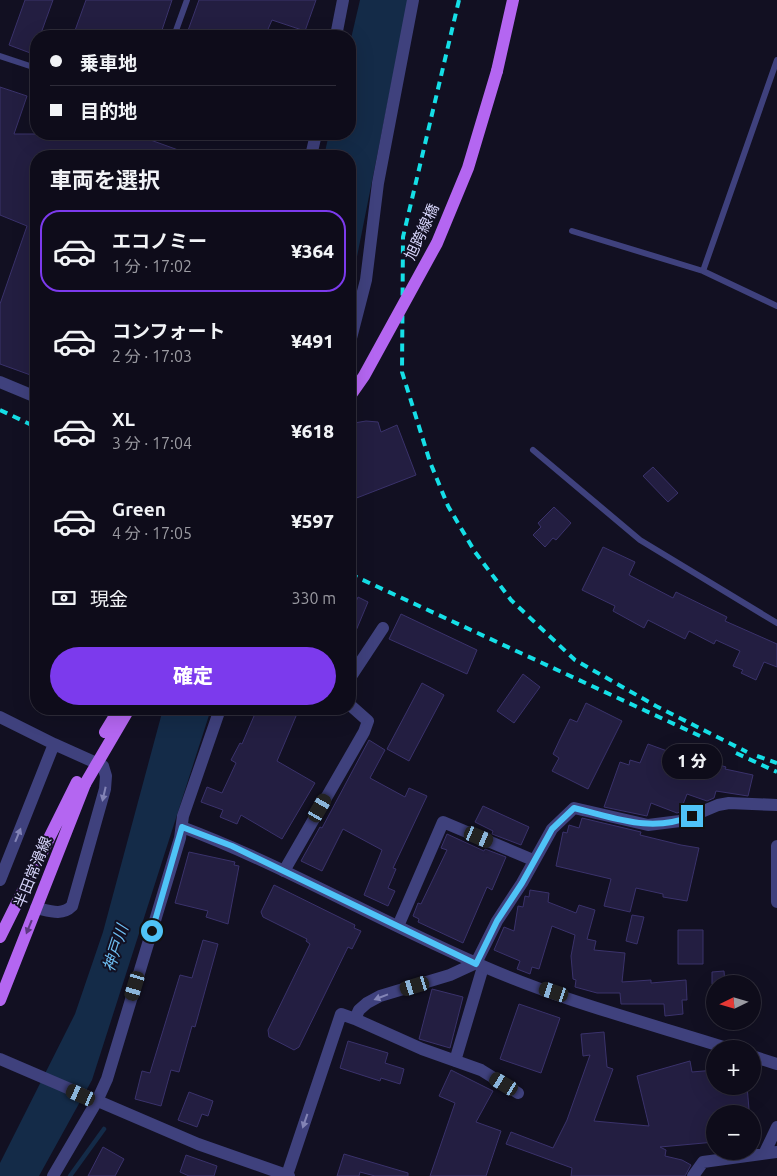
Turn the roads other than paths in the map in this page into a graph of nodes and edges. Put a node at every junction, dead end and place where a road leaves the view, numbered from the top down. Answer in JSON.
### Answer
{"nodes":[{"id":1,"x":187,"y":0,"type":"edge"},
{"id":2,"x":343,"y":0,"type":"edge"},
{"id":3,"x":413,"y":0,"type":"edge"},
{"id":4,"x":505,"y":0,"type":"edge"},
{"id":5,"x":512,"y":0,"type":"edge"},
{"id":6,"x":176,"y":30,"type":"edge"},
{"id":7,"x":337,"y":30,"type":"edge"},
{"id":8,"x":0,"y":56,"type":"edge"},
{"id":9,"x":777,"y":60,"type":"edge"},
{"id":10,"x":30,"y":66,"type":"edge"},
{"id":11,"x":494,"y":70,"type":"junction"},
{"id":12,"x":572,"y":231,"type":"dead end"},
{"id":13,"x":703,"y":271,"type":"junction"},
{"id":14,"x":777,"y":306,"type":"edge"},
{"id":15,"x":356,"y":319,"type":"edge"},
{"id":16,"x":356,"y":373,"type":"edge"},
{"id":17,"x":0,"y":382,"type":"edge"},
{"id":18,"x":356,"y":387,"type":"edge"},
{"id":19,"x":30,"y":394,"type":"edge"},
{"id":20,"x":533,"y":450,"type":"dead end"},
{"id":21,"x":777,"y":623,"type":"edge"},
{"id":22,"x":383,"y":628,"type":"dead end"},
{"id":23,"x":356,"y":669,"type":"edge"},
{"id":24,"x":356,"y":710,"type":"edge"},
{"id":25,"x":116,"y":715,"type":"edge"},
{"id":26,"x":125,"y":715,"type":"edge"},
{"id":27,"x":218,"y":715,"type":"edge"},
{"id":28,"x":0,"y":717,"type":"edge"},
{"id":29,"x":54,"y":744,"type":"junction"},
{"id":30,"x":81,"y":783,"type":"junction"},
{"id":31,"x":777,"y":805,"type":"edge"},
{"id":32,"x":182,"y":827,"type":"junction"},
{"id":33,"x":777,"y":846,"type":"edge"},
{"id":34,"x":533,"y":860,"type":"junction"},
{"id":35,"x":284,"y":871,"type":"junction"},
{"id":36,"x":1,"y":873,"type":"edge"},
{"id":37,"x":777,"y":902,"type":"edge"},
{"id":38,"x":36,"y":908,"type":"junction"},
{"id":39,"x":398,"y":926,"type":"junction"},
{"id":40,"x":0,"y":936,"type":"edge"},
{"id":41,"x":480,"y":965,"type":"junction"},
{"id":42,"x":0,"y":1000,"type":"edge"},
{"id":43,"x":355,"y":1019,"type":"junction"},
{"id":44,"x":706,"y":1041,"type":"edge"},
{"id":45,"x":761,"y":1059,"type":"edge"},
{"id":46,"x":0,"y":1060,"type":"edge"},
{"id":47,"x":455,"y":1060,"type":"junction"},
{"id":48,"x":777,"y":1064,"type":"edge"},
{"id":49,"x":518,"y":1093,"type":"dead end"},
{"id":50,"x":97,"y":1102,"type":"junction"},
{"id":51,"x":777,"y":1127,"type":"edge"},
{"id":52,"x":771,"y":1152,"type":"edge"},
{"id":53,"x":53,"y":1176,"type":"edge"},
{"id":54,"x":288,"y":1176,"type":"edge"},
{"id":55,"x":693,"y":1176,"type":"edge"}],
"edges":[{"from":1,"to":6,"type":"lane"},
{"from":2,"to":7,"type":"street"},
{"from":3,"to":15,"type":"street"},
{"from":4,"to":11,"type":"main road"},
{"from":5,"to":11,"type":"main road"},
{"from":8,"to":10,"type":"lane"},
{"from":9,"to":13,"type":"lane"},
{"from":11,"to":16,"type":"main road","name":"旭跨線橋"},
{"from":11,"to":18,"type":"main road","name":"旭跨線橋","bridge":true},
{"from":12,"to":13,"type":"lane"},
{"from":13,"to":14,"type":"lane"},
{"from":17,"to":19,"type":"street"},
{"from":20,"to":21,"type":"lane"},
{"from":22,"to":23,"type":"street"},
{"from":24,"to":35,"type":"street"},
{"from":25,"to":30,"type":"main road","bridge":true},
{"from":26,"to":30,"type":"main road","bridge":true},
{"from":27,"to":32,"type":"street"},
{"from":28,"to":29,"type":"street"},
{"from":36,"to":29,"type":"street","one_way":true},
{"from":29,"to":38,"type":"street","one_way":true},
{"from":30,"to":38,"type":"main road","name":"半田常滑線"},
{"from":30,"to":40,"type":"main road","name":"半田常滑線"},
{"from":31,"to":34,"type":"street"},
{"from":32,"to":35,"type":"street"},
{"from":32,"to":50,"type":"street"},
{"from":33,"to":37,"type":"street"},
{"from":34,"to":39,"type":"street"},
{"from":34,"to":41,"type":"street"},
{"from":35,"to":39,"type":"street"},
{"from":38,"to":42,"type":"main road","name":"半田常滑線","one_way":true},
{"from":39,"to":41,"type":"street"},
{"from":41,"to":43,"type":"street","one_way":true},
{"from":41,"to":44,"type":"street"},
{"from":41,"to":47,"type":"street"},
{"from":43,"to":47,"type":"street"},
{"from":43,"to":54,"type":"street","one_way":true},
{"from":45,"to":48,"type":"street"},
{"from":46,"to":50,"type":"street"},
{"from":47,"to":49,"type":"street"},
{"from":50,"to":53,"type":"street"},
{"from":50,"to":54,"type":"street"},
{"from":51,"to":52,"type":"street"},
{"from":52,"to":55,"type":"street"}]}
